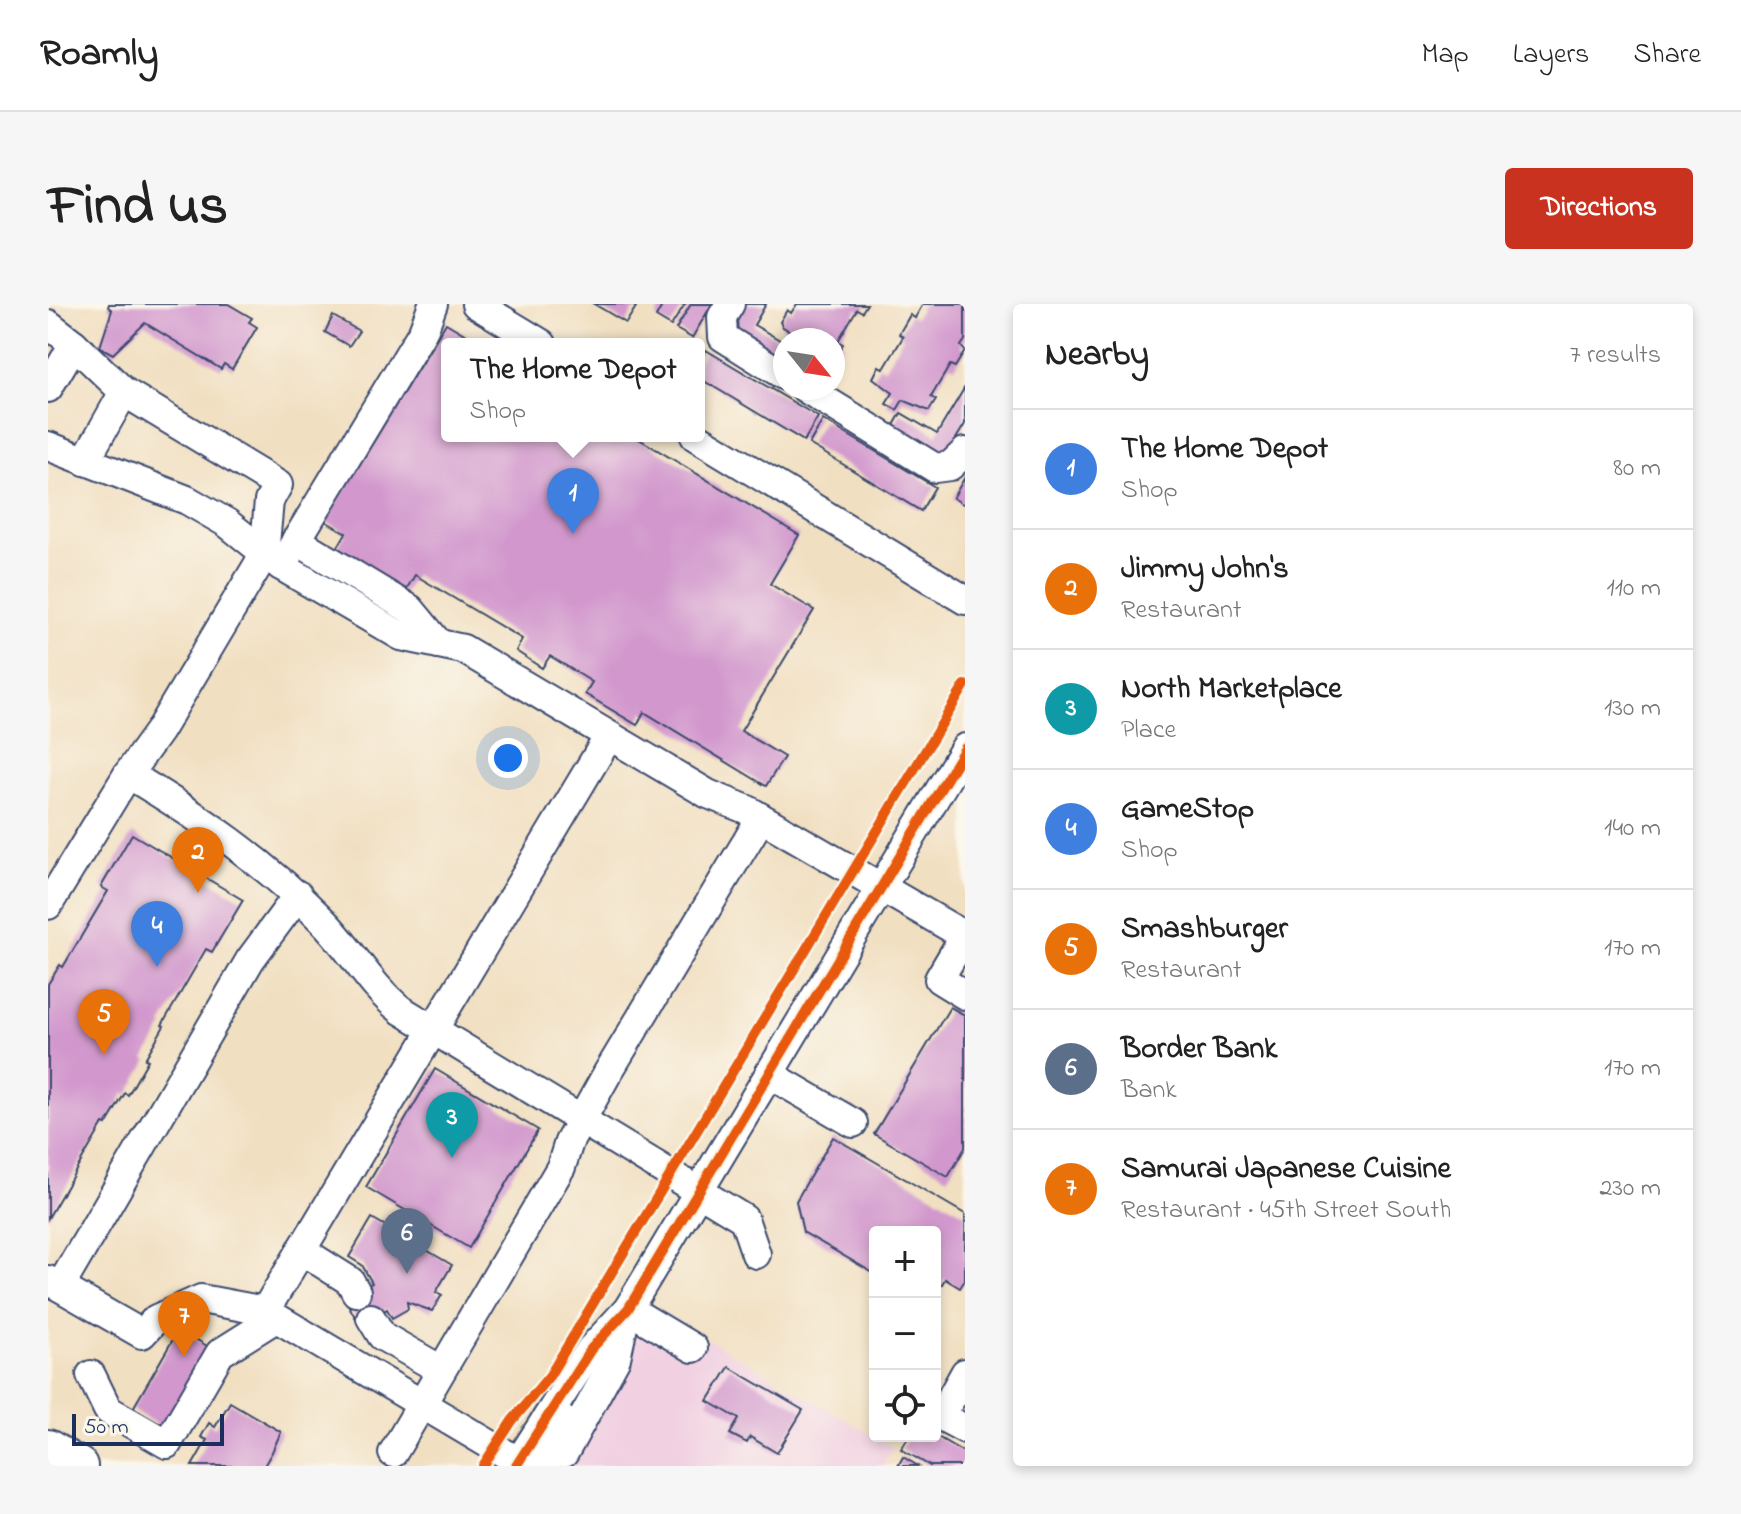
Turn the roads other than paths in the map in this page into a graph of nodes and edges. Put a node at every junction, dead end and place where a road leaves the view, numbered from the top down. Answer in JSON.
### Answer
{"nodes":[{"id":1,"x":433,"y":304,"type":"edge"},
{"id":2,"x":476,"y":304,"type":"edge"},
{"id":3,"x":730,"y":304,"type":"edge"},
{"id":4,"x":48,"y":324,"type":"edge"},
{"id":5,"x":532,"y":338,"type":"edge"},
{"id":6,"x":74,"y":344,"type":"junction"},
{"id":7,"x":773,"y":368,"type":"edge"},
{"id":8,"x":48,"y":388,"type":"edge"},
{"id":9,"x":124,"y":392,"type":"junction"},
{"id":10,"x":824,"y":400,"type":"edge"},
{"id":11,"x":705,"y":442,"type":"edge"},
{"id":12,"x":48,"y":446,"type":"edge"},
{"id":13,"x":965,"y":452,"type":"edge"},
{"id":14,"x":85,"y":461,"type":"junction"},
{"id":15,"x":296,"y":540,"type":"junction"},
{"id":16,"x":272,"y":560,"type":"junction"},
{"id":17,"x":965,"y":600,"type":"edge"},
{"id":18,"x":439,"y":644,"type":"junction"},
{"id":19,"x":609,"y":736,"type":"junction"},
{"id":20,"x":965,"y":748,"type":"edge"},
{"id":21,"x":128,"y":774,"type":"junction"},
{"id":22,"x":761,"y":818,"type":"junction"},
{"id":23,"x":882,"y":888,"type":"junction"},
{"id":24,"x":298,"y":895,"type":"junction"},
{"id":25,"x":48,"y":905,"type":"edge"},
{"id":26,"x":965,"y":936,"type":"edge"},
{"id":27,"x":965,"y":995,"type":"edge"},
{"id":28,"x":432,"y":1029,"type":"junction"},
{"id":29,"x":769,"y":1074,"type":"junction"},
{"id":30,"x":581,"y":1118,"type":"junction"},
{"id":31,"x":853,"y":1123,"type":"dead end"},
{"id":32,"x":699,"y":1190,"type":"junction"},
{"id":33,"x":301,"y":1250,"type":"junction"},
{"id":34,"x":756,"y":1254,"type":"dead end"},
{"id":35,"x":54,"y":1283,"type":"edge"},
{"id":36,"x":356,"y":1292,"type":"dead end"},
{"id":37,"x":628,"y":1309,"type":"junction"},
{"id":38,"x":271,"y":1314,"type":"junction"},
{"id":39,"x":371,"y":1318,"type":"dead end"},
{"id":40,"x":693,"y":1348,"type":"dead end"},
{"id":41,"x":441,"y":1370,"type":"junction"},
{"id":42,"x":965,"y":1373,"type":"edge"},
{"id":43,"x":91,"y":1375,"type":"dead end"},
{"id":44,"x":422,"y":1403,"type":"junction"},
{"id":45,"x":947,"y":1419,"type":"edge"},
{"id":46,"x":48,"y":1448,"type":"edge"},
{"id":47,"x":393,"y":1453,"type":"dead end"},
{"id":48,"x":520,"y":1464,"type":"edge"},
{"id":49,"x":79,"y":1466,"type":"edge"},
{"id":50,"x":546,"y":1466,"type":"edge"},
{"id":51,"x":557,"y":1466,"type":"edge"}],
"edges":[{"from":1,"to":15,"type":"street"},
{"from":2,"to":5,"type":"street"},
{"from":3,"to":7,"type":"street"},
{"from":4,"to":6,"type":"street"},
{"from":6,"to":8,"type":"street"},
{"from":6,"to":9,"type":"street"},
{"from":9,"to":14,"type":"street"},
{"from":9,"to":16,"type":"street"},
{"from":10,"to":13,"type":"street"},
{"from":11,"to":17,"type":"street"},
{"from":12,"to":14,"type":"street"},
{"from":14,"to":16,"type":"street"},
{"from":15,"to":16,"type":"street"},
{"from":15,"to":18,"type":"street"},
{"from":16,"to":18,"type":"street"},
{"from":16,"to":21,"type":"street"},
{"from":18,"to":19,"type":"street"},
{"from":19,"to":22,"type":"street"},
{"from":19,"to":28,"type":"street"},
{"from":20,"to":23,"type":"street"},
{"from":21,"to":24,"type":"street"},
{"from":21,"to":25,"type":"street"},
{"from":22,"to":23,"type":"street"},
{"from":22,"to":30,"type":"street"},
{"from":23,"to":26,"type":"street"},
{"from":23,"to":29,"type":"street"},
{"from":24,"to":28,"type":"street"},
{"from":24,"to":35,"type":"street"},
{"from":26,"to":27,"type":"street"},
{"from":28,"to":30,"type":"street"},
{"from":28,"to":33,"type":"street"},
{"from":29,"to":31,"type":"street"},
{"from":29,"to":32,"type":"street"},
{"from":30,"to":32,"type":"street"},
{"from":30,"to":41,"type":"street"},
{"from":32,"to":34,"type":"street"},
{"from":32,"to":37,"type":"street"},
{"from":33,"to":36,"type":"street"},
{"from":33,"to":38,"type":"street"},
{"from":35,"to":38,"type":"street"},
{"from":37,"to":40,"type":"street"},
{"from":37,"to":48,"type":"street"},
{"from":37,"to":50,"type":"street"},
{"from":37,"to":51,"type":"street"},
{"from":38,"to":43,"type":"street"},
{"from":38,"to":44,"type":"street"},
{"from":39,"to":41,"type":"street"},
{"from":41,"to":44,"type":"street"},
{"from":42,"to":45,"type":"street"},
{"from":44,"to":47,"type":"street"},
{"from":44,"to":48,"type":"street"},
{"from":46,"to":49,"type":"main road"}]}
